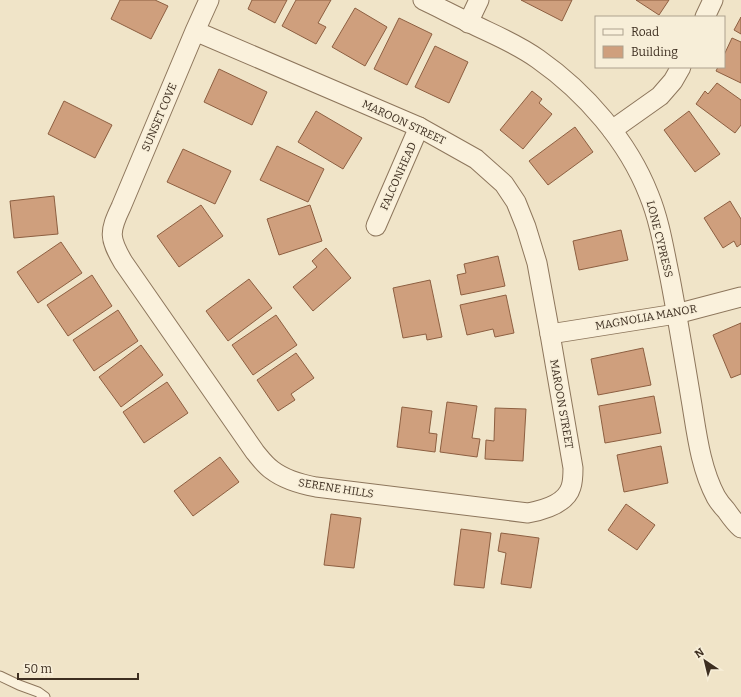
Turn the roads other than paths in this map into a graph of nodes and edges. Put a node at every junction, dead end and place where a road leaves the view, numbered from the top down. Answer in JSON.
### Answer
{"nodes":[{"id":1,"x":209,"y":0,"type":"edge"},
{"id":2,"x":423,"y":0,"type":"edge"},
{"id":3,"x":479,"y":0,"type":"edge"},
{"id":4,"x":713,"y":0,"type":"edge"},
{"id":5,"x":705,"y":16,"type":"edge"},
{"id":6,"x":468,"y":23,"type":"junction"},
{"id":7,"x":195,"y":31,"type":"junction"},
{"id":8,"x":680,"y":68,"type":"edge"},
{"id":9,"x":419,"y":127,"type":"junction"},
{"id":10,"x":612,"y":130,"type":"junction"},
{"id":11,"x":376,"y":226,"type":"dead end"},
{"id":12,"x":112,"y":234,"type":"joint"},
{"id":13,"x":741,"y":297,"type":"edge"},
{"id":14,"x":676,"y":314,"type":"junction"},
{"id":15,"x":550,"y":334,"type":"junction"},
{"id":16,"x":565,"y":497,"type":"joint"},
{"id":17,"x":741,"y":528,"type":"edge"},
{"id":18,"x":0,"y":676,"type":"edge"},
{"id":19,"x":45,"y":697,"type":"edge"}],
"edges":[{"from":1,"to":7,"type":"street","name":"SUNSET COVE"},
{"from":2,"to":6,"type":"street","name":"LONE CYPRESS"},
{"from":3,"to":6,"type":"street"},
{"from":4,"to":5,"type":"street"},
{"from":6,"to":10,"type":"street","name":"LONE CYPRESS"},
{"from":7,"to":9,"type":"street","name":"MAROON STREET"},
{"from":7,"to":12,"type":"street","name":"SUNSET COVE"},
{"from":8,"to":10,"type":"street"},
{"from":9,"to":11,"type":"street","name":"FALCONHEAD"},
{"from":9,"to":15,"type":"street","name":"MAROON STREET"},
{"from":10,"to":14,"type":"street","name":"LONE CYPRESS"},
{"from":12,"to":16,"type":"street","name":"SERENE HILLS"},
{"from":13,"to":14,"type":"street","name":"MAGNOLIA MANOR"},
{"from":14,"to":15,"type":"street","name":"MAGNOLIA MANOR"},
{"from":14,"to":17,"type":"street","name":"LONE CYPRESS"},
{"from":15,"to":16,"type":"street","name":"MAROON STREET"},
{"from":18,"to":19,"type":"lane"}]}
